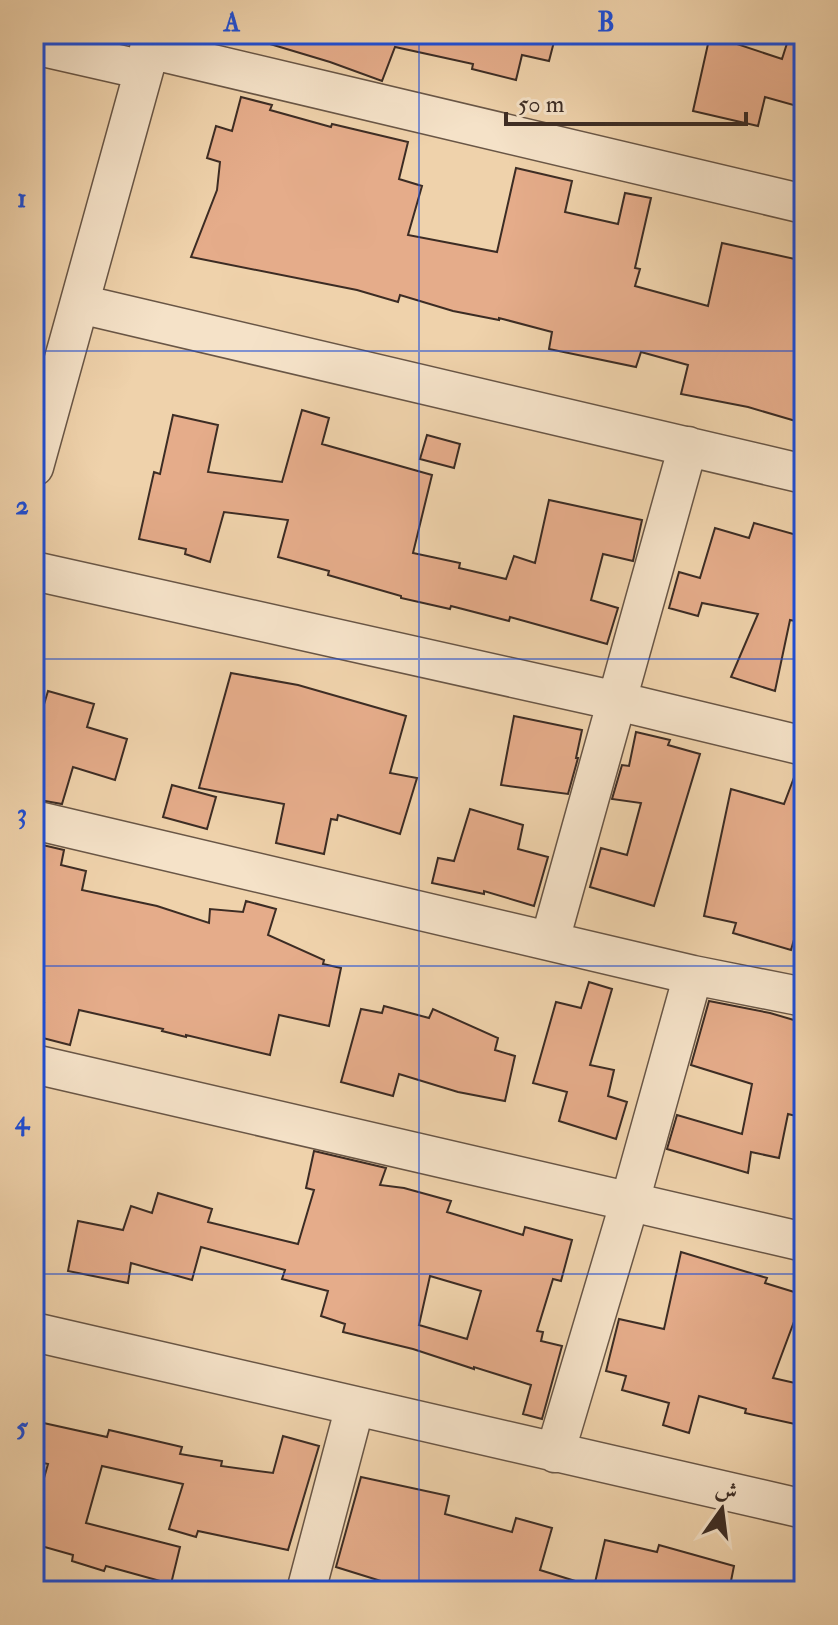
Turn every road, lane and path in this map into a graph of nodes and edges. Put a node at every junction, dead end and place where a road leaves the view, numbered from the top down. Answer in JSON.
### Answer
{"nodes":[{"id":1,"x":34,"y":45,"type":"edge"},
{"id":2,"x":149,"y":51,"type":"edge"},
{"id":3,"x":804,"y":204,"type":"edge"},
{"id":4,"x":80,"y":304,"type":"junction"},
{"id":5,"x":688,"y":446,"type":"junction"},
{"id":6,"x":34,"y":467,"type":"edge"},
{"id":7,"x":804,"y":474,"type":"edge"},
{"id":8,"x":34,"y":571,"type":"edge"},
{"id":9,"x":617,"y":701,"type":"junction"},
{"id":10,"x":804,"y":746,"type":"edge"},
{"id":11,"x":34,"y":820,"type":"edge"},
{"id":12,"x":550,"y":940,"type":"junction"},
{"id":13,"x":693,"y":975,"type":"junction"},
{"id":14,"x":804,"y":997,"type":"edge"},
{"id":15,"x":34,"y":1064,"type":"edge"},
{"id":16,"x":630,"y":1201,"type":"junction"},
{"id":17,"x":804,"y":1242,"type":"edge"},
{"id":18,"x":34,"y":1332,"type":"edge"},
{"id":19,"x":355,"y":1406,"type":"junction"},
{"id":20,"x":555,"y":1453,"type":"junction"},
{"id":21,"x":804,"y":1509,"type":"edge"},
{"id":22,"x":306,"y":1591,"type":"edge"}],
"edges":[{"from":1,"to":2,"type":"street"},
{"from":2,"to":3,"type":"street"},
{"from":2,"to":4,"type":"street"},
{"from":4,"to":5,"type":"street"},
{"from":4,"to":6,"type":"street"},
{"from":5,"to":7,"type":"street"},
{"from":5,"to":9,"type":"street"},
{"from":8,"to":9,"type":"street"},
{"from":9,"to":10,"type":"street"},
{"from":9,"to":12,"type":"street"},
{"from":11,"to":12,"type":"street"},
{"from":12,"to":13,"type":"street"},
{"from":13,"to":14,"type":"street"},
{"from":13,"to":16,"type":"street"},
{"from":15,"to":16,"type":"street"},
{"from":16,"to":17,"type":"street"},
{"from":16,"to":20,"type":"street"},
{"from":18,"to":19,"type":"street"},
{"from":19,"to":20,"type":"street"},
{"from":19,"to":22,"type":"street"},
{"from":20,"to":21,"type":"street"}]}
